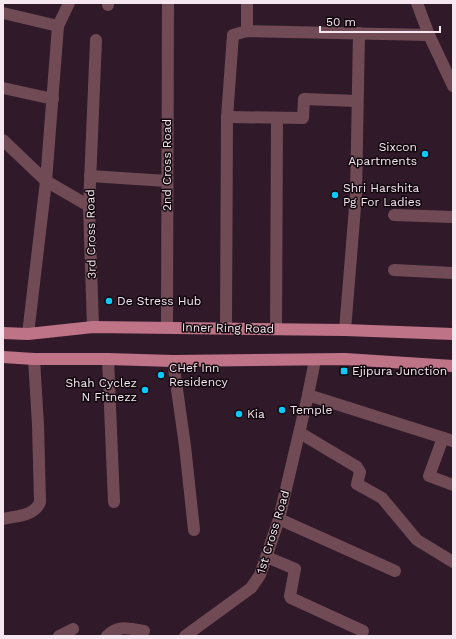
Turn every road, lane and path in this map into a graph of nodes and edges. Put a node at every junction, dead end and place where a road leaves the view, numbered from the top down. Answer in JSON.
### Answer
{"nodes":[{"id":1,"x":69,"y":3,"type":"edge"},
{"id":2,"x":168,"y":3,"type":"edge"},
{"id":3,"x":247,"y":3,"type":"edge"},
{"id":4,"x":417,"y":3,"type":"edge"},
{"id":5,"x":3,"y":13,"type":"edge"},
{"id":6,"x":58,"y":26,"type":"junction"},
{"id":7,"x":247,"y":31,"type":"junction"},
{"id":8,"x":359,"y":33,"type":"junction"},
{"id":9,"x":429,"y":35,"type":"junction"},
{"id":10,"x":96,"y":40,"type":"dead end"},
{"id":11,"x":453,"y":86,"type":"edge"},
{"id":12,"x":3,"y":88,"type":"edge"},
{"id":13,"x":53,"y":99,"type":"junction"},
{"id":14,"x":357,"y":101,"type":"junction"},
{"id":15,"x":227,"y":117,"type":"junction"},
{"id":16,"x":277,"y":118,"type":"junction"},
{"id":17,"x":3,"y":140,"type":"edge"},
{"id":18,"x":90,"y":176,"type":"junction"},
{"id":19,"x":46,"y":181,"type":"junction"},
{"id":20,"x":167,"y":181,"type":"junction"},
{"id":21,"x":89,"y":206,"type":"junction"},
{"id":22,"x":394,"y":215,"type":"dead end"},
{"id":23,"x":453,"y":217,"type":"edge"},
{"id":24,"x":394,"y":270,"type":"dead end"},
{"id":25,"x":453,"y":273,"type":"edge"},
{"id":26,"x":94,"y":327,"type":"junction"},
{"id":27,"x":167,"y":327,"type":"junction"},
{"id":28,"x":226,"y":328,"type":"junction"},
{"id":29,"x":276,"y":329,"type":"junction"},
{"id":30,"x":345,"y":330,"type":"junction"},
{"id":31,"x":3,"y":333,"type":"edge"},
{"id":32,"x":28,"y":334,"type":"junction"},
{"id":33,"x":453,"y":334,"type":"edge"},
{"id":34,"x":3,"y":357,"type":"edge"},
{"id":35,"x":34,"y":359,"type":"junction"},
{"id":36,"x":108,"y":359,"type":"junction"},
{"id":37,"x":315,"y":360,"type":"junction"},
{"id":38,"x":173,"y":361,"type":"junction"},
{"id":39,"x":453,"y":366,"type":"edge"},
{"id":40,"x":308,"y":395,"type":"junction"},
{"id":41,"x":300,"y":433,"type":"junction"},
{"id":42,"x":448,"y":440,"type":"edge"},
{"id":43,"x":453,"y":485,"type":"edge"},
{"id":44,"x":114,"y":502,"type":"dead end"},
{"id":45,"x":3,"y":519,"type":"edge"},
{"id":46,"x":279,"y":519,"type":"junction"},
{"id":47,"x":194,"y":530,"type":"dead end"},
{"id":48,"x":267,"y":556,"type":"junction"},
{"id":49,"x":453,"y":562,"type":"edge"},
{"id":50,"x":394,"y":571,"type":"dead end"},
{"id":51,"x":73,"y":629,"type":"dead end"},
{"id":52,"x":144,"y":631,"type":"dead end"},
{"id":53,"x":363,"y":631,"type":"dead end"},
{"id":54,"x":59,"y":636,"type":"edge"},
{"id":55,"x":107,"y":636,"type":"edge"},
{"id":56,"x":186,"y":636,"type":"edge"}],
"edges":[{"from":1,"to":6,"type":"street"},
{"from":2,"to":20,"type":"street","name":"2nd Cross Road"},
{"from":3,"to":7,"type":"street"},
{"from":4,"to":9,"type":"street"},
{"from":5,"to":6,"type":"street"},
{"from":6,"to":13,"type":"street"},
{"from":7,"to":8,"type":"street"},
{"from":7,"to":15,"type":"street"},
{"from":8,"to":9,"type":"street"},
{"from":8,"to":14,"type":"street"},
{"from":9,"to":11,"type":"street"},
{"from":10,"to":18,"type":"street","name":"3rd Cross Road"},
{"from":12,"to":13,"type":"street"},
{"from":13,"to":19,"type":"street"},
{"from":14,"to":16,"type":"street"},
{"from":14,"to":30,"type":"street"},
{"from":15,"to":16,"type":"street"},
{"from":15,"to":28,"type":"street"},
{"from":16,"to":29,"type":"street"},
{"from":17,"to":19,"type":"street"},
{"from":18,"to":20,"type":"street"},
{"from":18,"to":21,"type":"street","name":"3rd Cross Road"},
{"from":19,"to":21,"type":"street"},
{"from":19,"to":32,"type":"street"},
{"from":20,"to":27,"type":"street","name":"2nd Cross Road"},
{"from":21,"to":26,"type":"street","name":"3rd Cross Road"},
{"from":22,"to":23,"type":"street"},
{"from":24,"to":25,"type":"street"},
{"from":26,"to":27,"type":"main road","name":"Inner Ring Road"},
{"from":26,"to":32,"type":"main road","name":"Inner Ring Road"},
{"from":27,"to":28,"type":"main road","name":"Inner Ring Road"},
{"from":28,"to":29,"type":"main road","name":"Inner Ring Road"},
{"from":29,"to":30,"type":"main road","name":"Inner Ring Road"},
{"from":30,"to":33,"type":"main road","name":"Inner Ring Road"},
{"from":31,"to":32,"type":"main road","name":"Inner Ring Road"},
{"from":34,"to":35,"type":"main road"},
{"from":35,"to":36,"type":"main road"},
{"from":35,"to":45,"type":"street"},
{"from":36,"to":38,"type":"main road"},
{"from":36,"to":44,"type":"street"},
{"from":37,"to":38,"type":"main road"},
{"from":37,"to":39,"type":"main road"},
{"from":37,"to":40,"type":"street","name":"1st Cross Road"},
{"from":38,"to":47,"type":"street"},
{"from":40,"to":41,"type":"street","name":"1st Cross Road"},
{"from":40,"to":42,"type":"street"},
{"from":41,"to":46,"type":"street","name":"1st Cross Road"},
{"from":41,"to":49,"type":"street"},
{"from":42,"to":43,"type":"street"},
{"from":46,"to":48,"type":"street","name":"1st Cross Road"},
{"from":46,"to":50,"type":"street"},
{"from":48,"to":53,"type":"street"},
{"from":48,"to":56,"type":"street","name":"1st Cross Road"},
{"from":51,"to":54,"type":"street"},
{"from":52,"to":55,"type":"street"}]}
